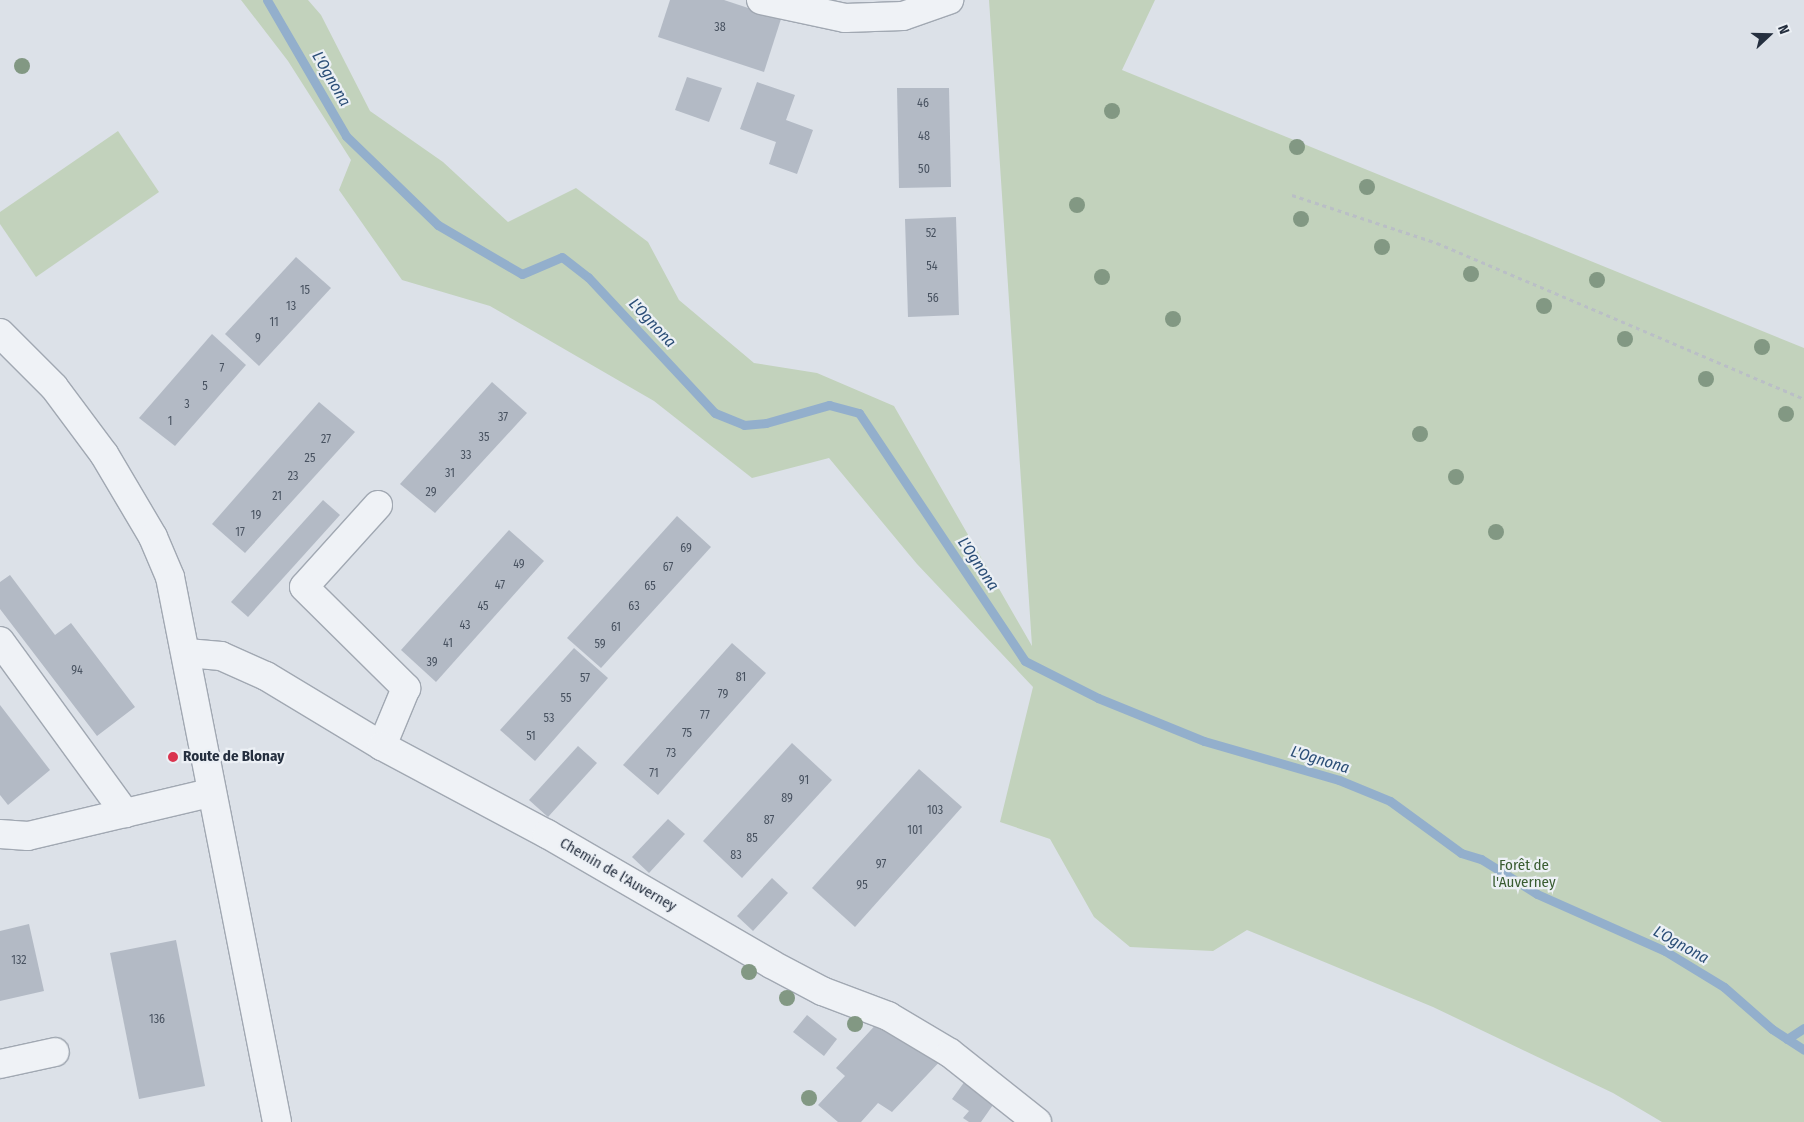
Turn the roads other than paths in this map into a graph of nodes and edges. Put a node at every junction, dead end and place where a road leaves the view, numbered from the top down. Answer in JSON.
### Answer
{"nodes":[{"id":1,"x":761,"y":0,"type":"edge"},
{"id":2,"x":942,"y":1,"type":"edge"},
{"id":3,"x":0,"y":333,"type":"edge"},
{"id":4,"x":378,"y":505,"type":"dead end"},
{"id":5,"x":0,"y":641,"type":"edge"},
{"id":6,"x":187,"y":653,"type":"junction"},
{"id":7,"x":382,"y":746,"type":"junction"},
{"id":8,"x":210,"y":793,"type":"junction"},
{"id":9,"x":125,"y":813,"type":"junction"},
{"id":10,"x":0,"y":834,"type":"edge"},
{"id":11,"x":28,"y":836,"type":"junction"},
{"id":12,"x":0,"y":846,"type":"edge"},
{"id":13,"x":55,"y":1052,"type":"dead end"},
{"id":14,"x":0,"y":1064,"type":"edge"},
{"id":15,"x":277,"y":1122,"type":"edge"},
{"id":16,"x":1037,"y":1122,"type":"edge"}],
"edges":[{"from":1,"to":2,"type":"street"},
{"from":3,"to":6,"type":"street"},
{"from":4,"to":7,"type":"street"},
{"from":5,"to":9,"type":"street"},
{"from":6,"to":7,"type":"street","name":"Chemin de l'Auverney"},
{"from":6,"to":8,"type":"street"},
{"from":7,"to":16,"type":"street","name":"Chemin de l'Auverney"},
{"from":8,"to":9,"type":"street"},
{"from":8,"to":15,"type":"street"},
{"from":9,"to":11,"type":"street"},
{"from":10,"to":11,"type":"street"},
{"from":11,"to":12,"type":"street"},
{"from":13,"to":14,"type":"street"}]}
